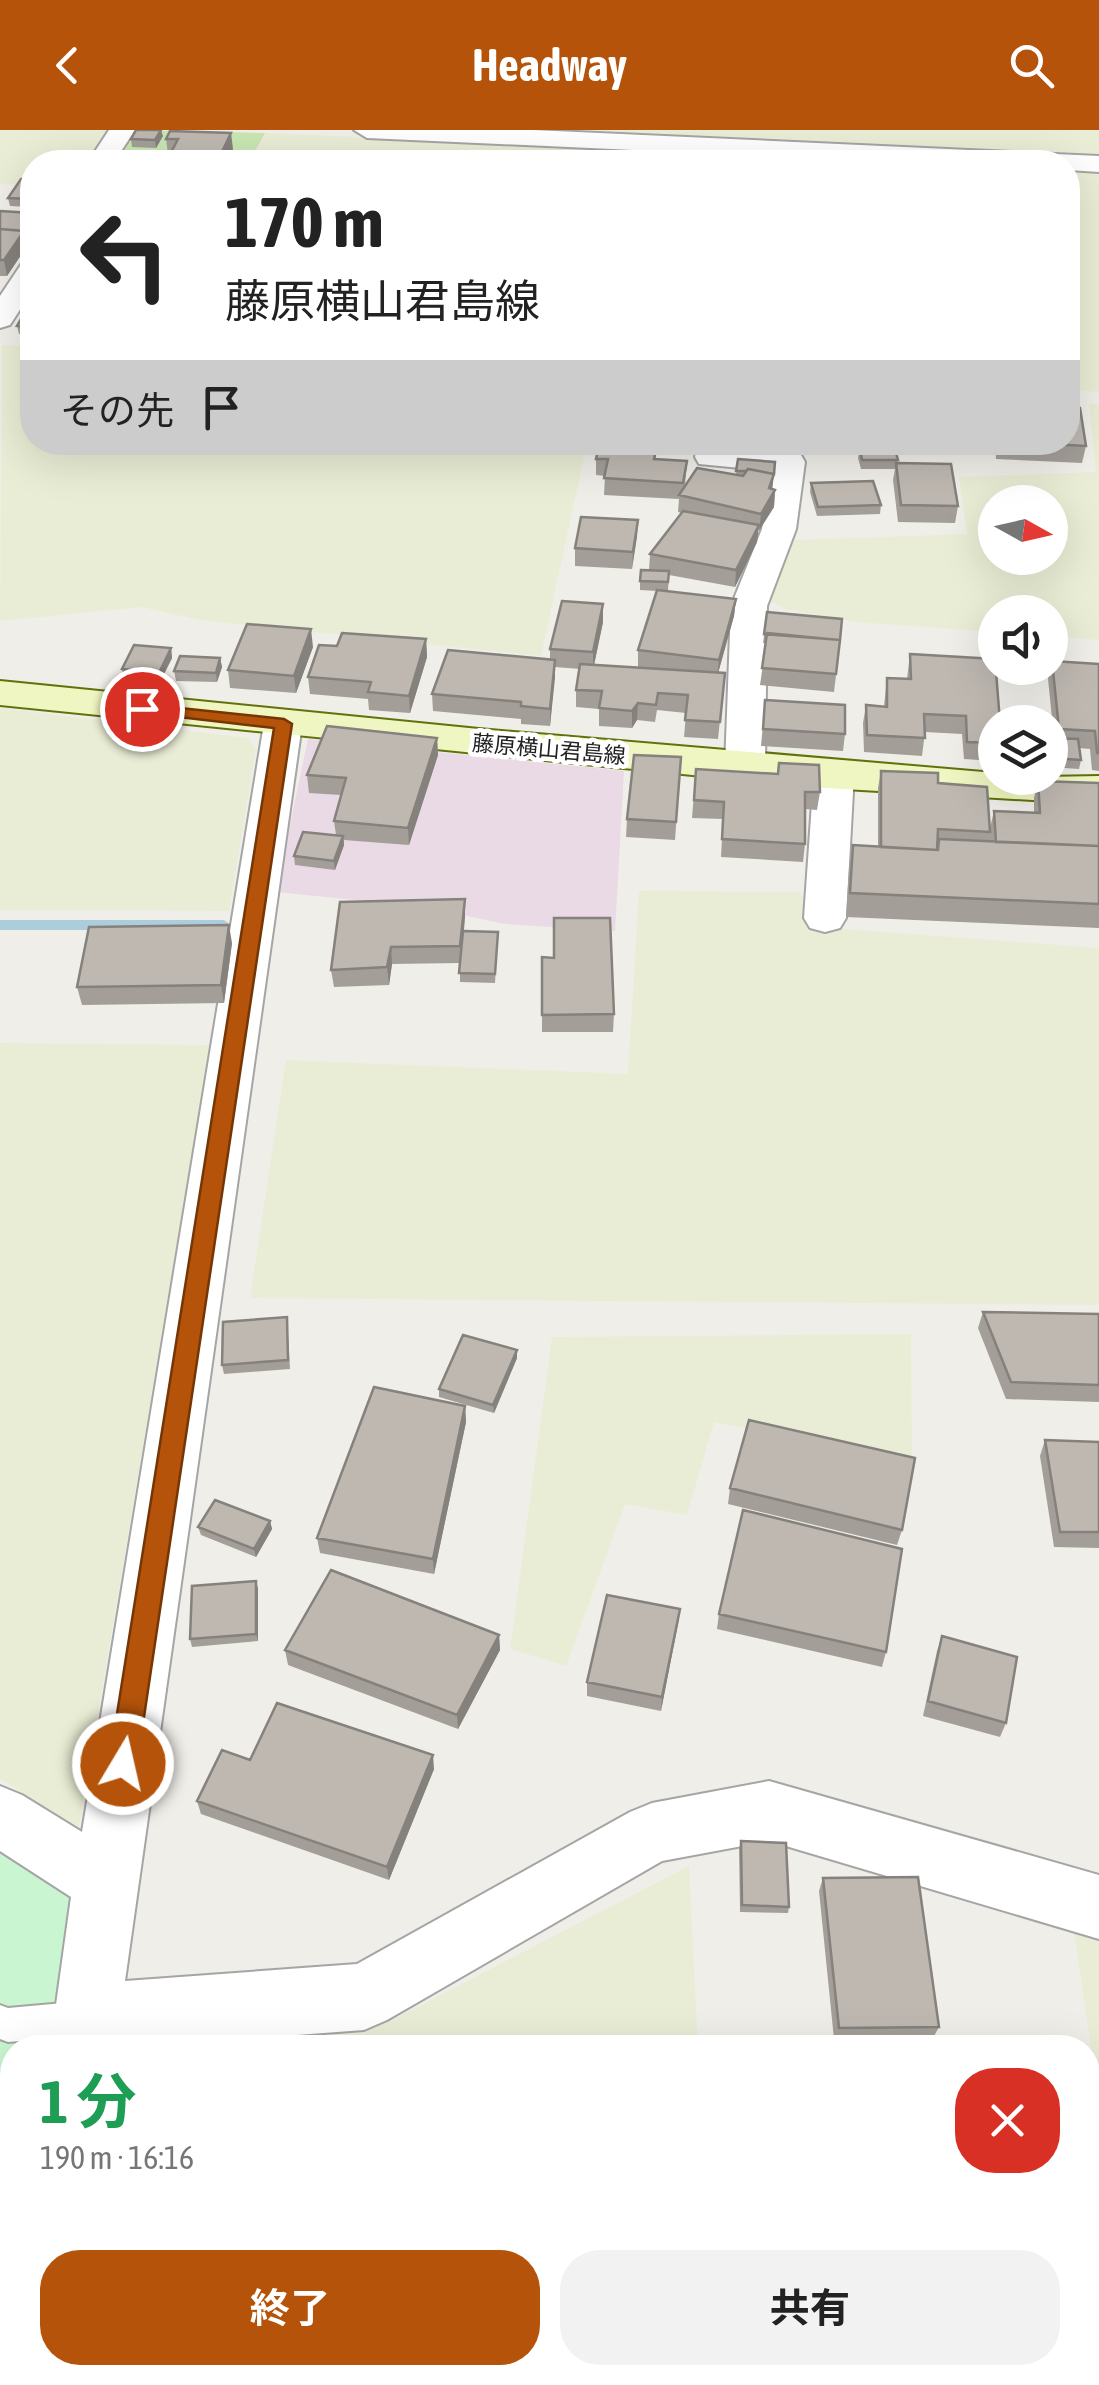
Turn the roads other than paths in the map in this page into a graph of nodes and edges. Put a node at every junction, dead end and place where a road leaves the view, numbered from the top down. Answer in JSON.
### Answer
{"nodes":[{"id":1,"x":367,"y":130,"type":"edge"},
{"id":2,"x":798,"y":150,"type":"edge"},
{"id":3,"x":20,"y":288,"type":"edge"},
{"id":4,"x":0,"y":319,"type":"edge"},
{"id":5,"x":711,"y":455,"type":"edge"},
{"id":6,"x":0,"y":693,"type":"edge"},
{"id":7,"x":284,"y":724,"type":"junction"},
{"id":8,"x":745,"y":767,"type":"junction"},
{"id":9,"x":834,"y":774,"type":"junction"},
{"id":10,"x":1099,"y":790,"type":"edge"},
{"id":11,"x":824,"y":918,"type":"dead end"},
{"id":12,"x":0,"y":1816,"type":"edge"},
{"id":13,"x":105,"y":1882,"type":"junction"},
{"id":14,"x":1099,"y":1907,"type":"edge"},
{"id":15,"x":0,"y":2022,"type":"edge"},
{"id":16,"x":85,"y":2033,"type":"edge"}],
"edges":[{"from":1,"to":2,"type":"street"},
{"from":3,"to":4,"type":"street"},
{"from":5,"to":8,"type":"street"},
{"from":6,"to":7,"type":"main road","name":"藤原横山君島線"},
{"from":7,"to":8,"type":"main road","name":"藤原横山君島線"},
{"from":7,"to":13,"type":"street"},
{"from":8,"to":9,"type":"main road","name":"藤原横山君島線"},
{"from":9,"to":10,"type":"main road","name":"藤原横山君島線"},
{"from":9,"to":11,"type":"street"},
{"from":12,"to":13,"type":"street"},
{"from":13,"to":16,"type":"street"},
{"from":14,"to":16,"type":"street"},
{"from":15,"to":16,"type":"lane"}]}
